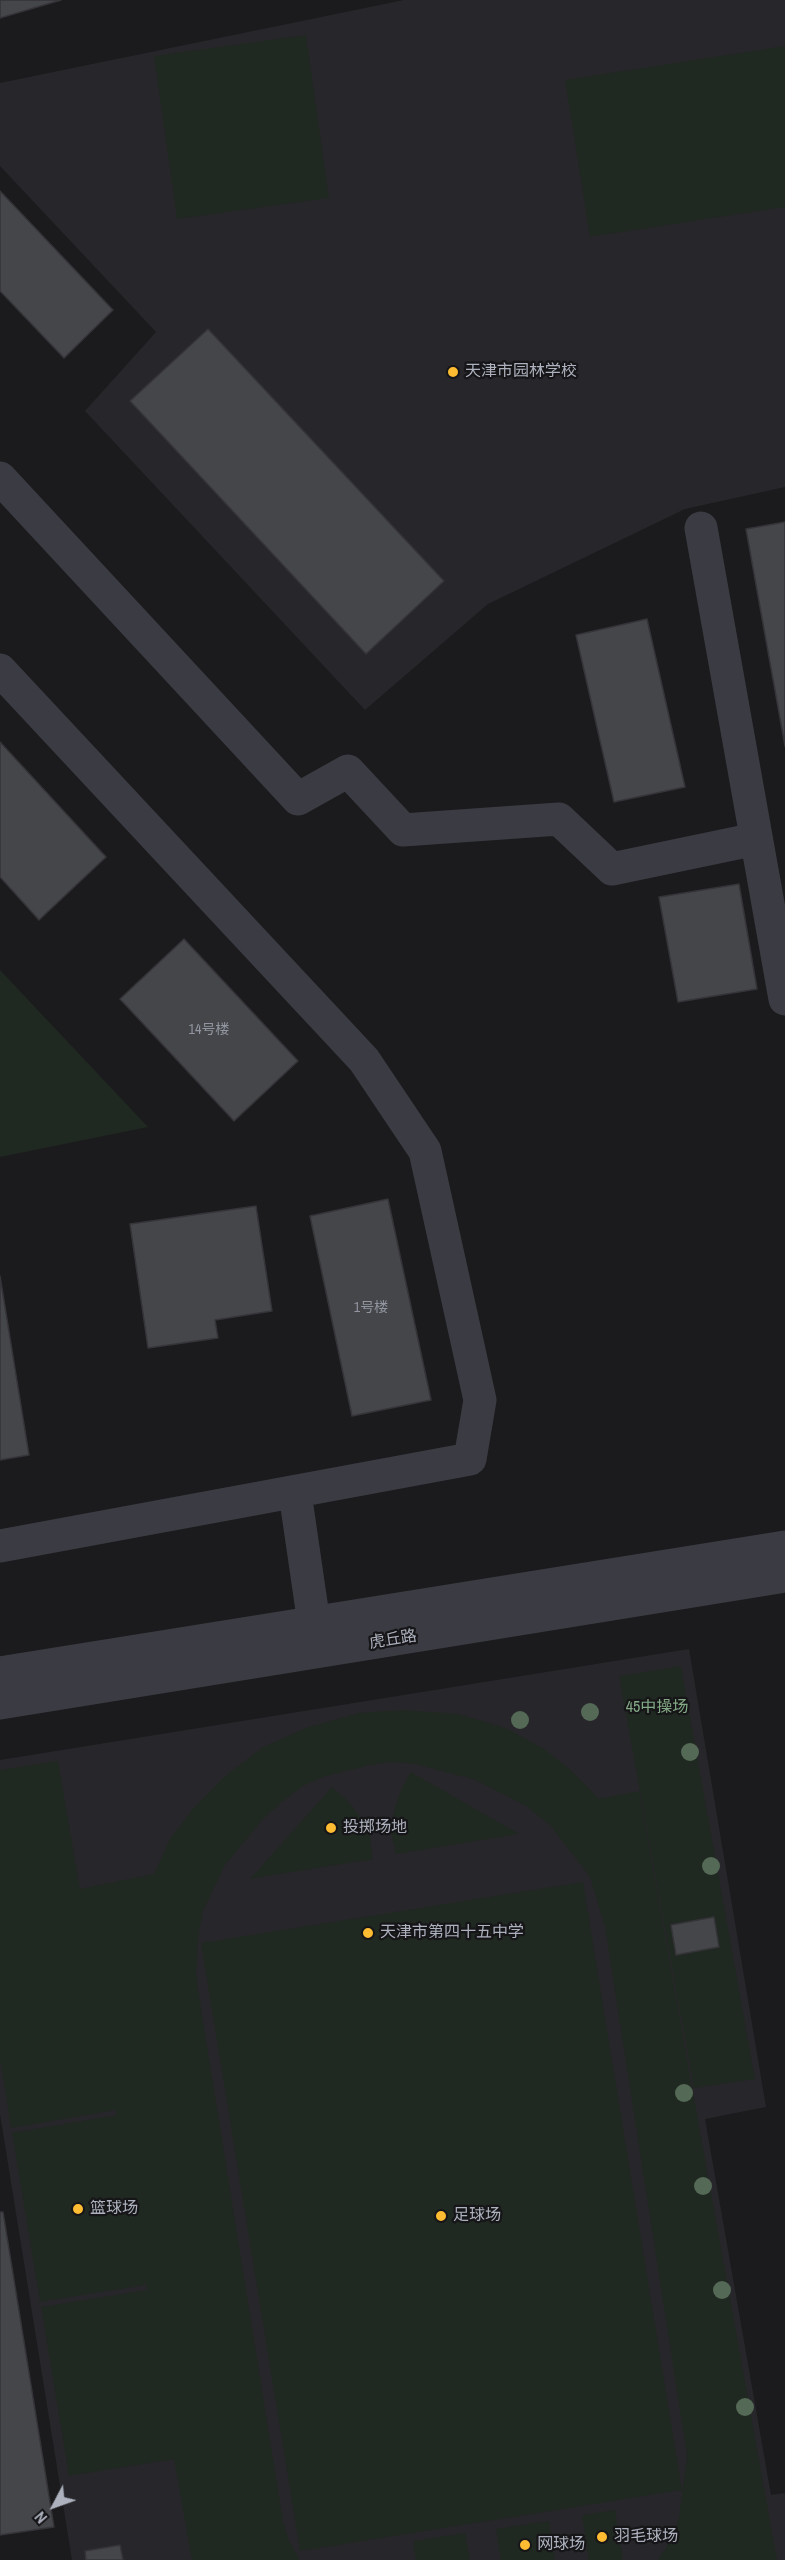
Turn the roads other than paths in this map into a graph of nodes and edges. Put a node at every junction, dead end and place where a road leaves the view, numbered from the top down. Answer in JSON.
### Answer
{"nodes":[{"id":1,"x":0,"y":478,"type":"edge"},
{"id":2,"x":701,"y":528,"type":"dead end"},
{"id":3,"x":0,"y":670,"type":"edge"},
{"id":4,"x":756,"y":839,"type":"junction"},
{"id":5,"x":780,"y":940,"type":"edge"},
{"id":6,"x":785,"y":999,"type":"edge"},
{"id":7,"x":296,"y":1493,"type":"junction"},
{"id":8,"x":0,"y":1546,"type":"edge"},
{"id":9,"x":785,"y":1547,"type":"edge"},
{"id":10,"x":785,"y":1576,"type":"edge"},
{"id":11,"x":316,"y":1637,"type":"junction"},
{"id":12,"x":0,"y":1673,"type":"edge"},
{"id":13,"x":0,"y":1703,"type":"edge"}],
"edges":[{"from":1,"to":4,"type":"street"},
{"from":2,"to":4,"type":"street"},
{"from":3,"to":7,"type":"street"},
{"from":4,"to":5,"type":"street"},
{"from":5,"to":6,"type":"street"},
{"from":7,"to":8,"type":"street"},
{"from":7,"to":11,"type":"street"},
{"from":9,"to":11,"type":"street","name":"虎丘路"},
{"from":10,"to":11,"type":"street","name":"虎丘路"},
{"from":11,"to":12,"type":"street","name":"虎丘路"},
{"from":11,"to":13,"type":"street","name":"虎丘路"}]}
